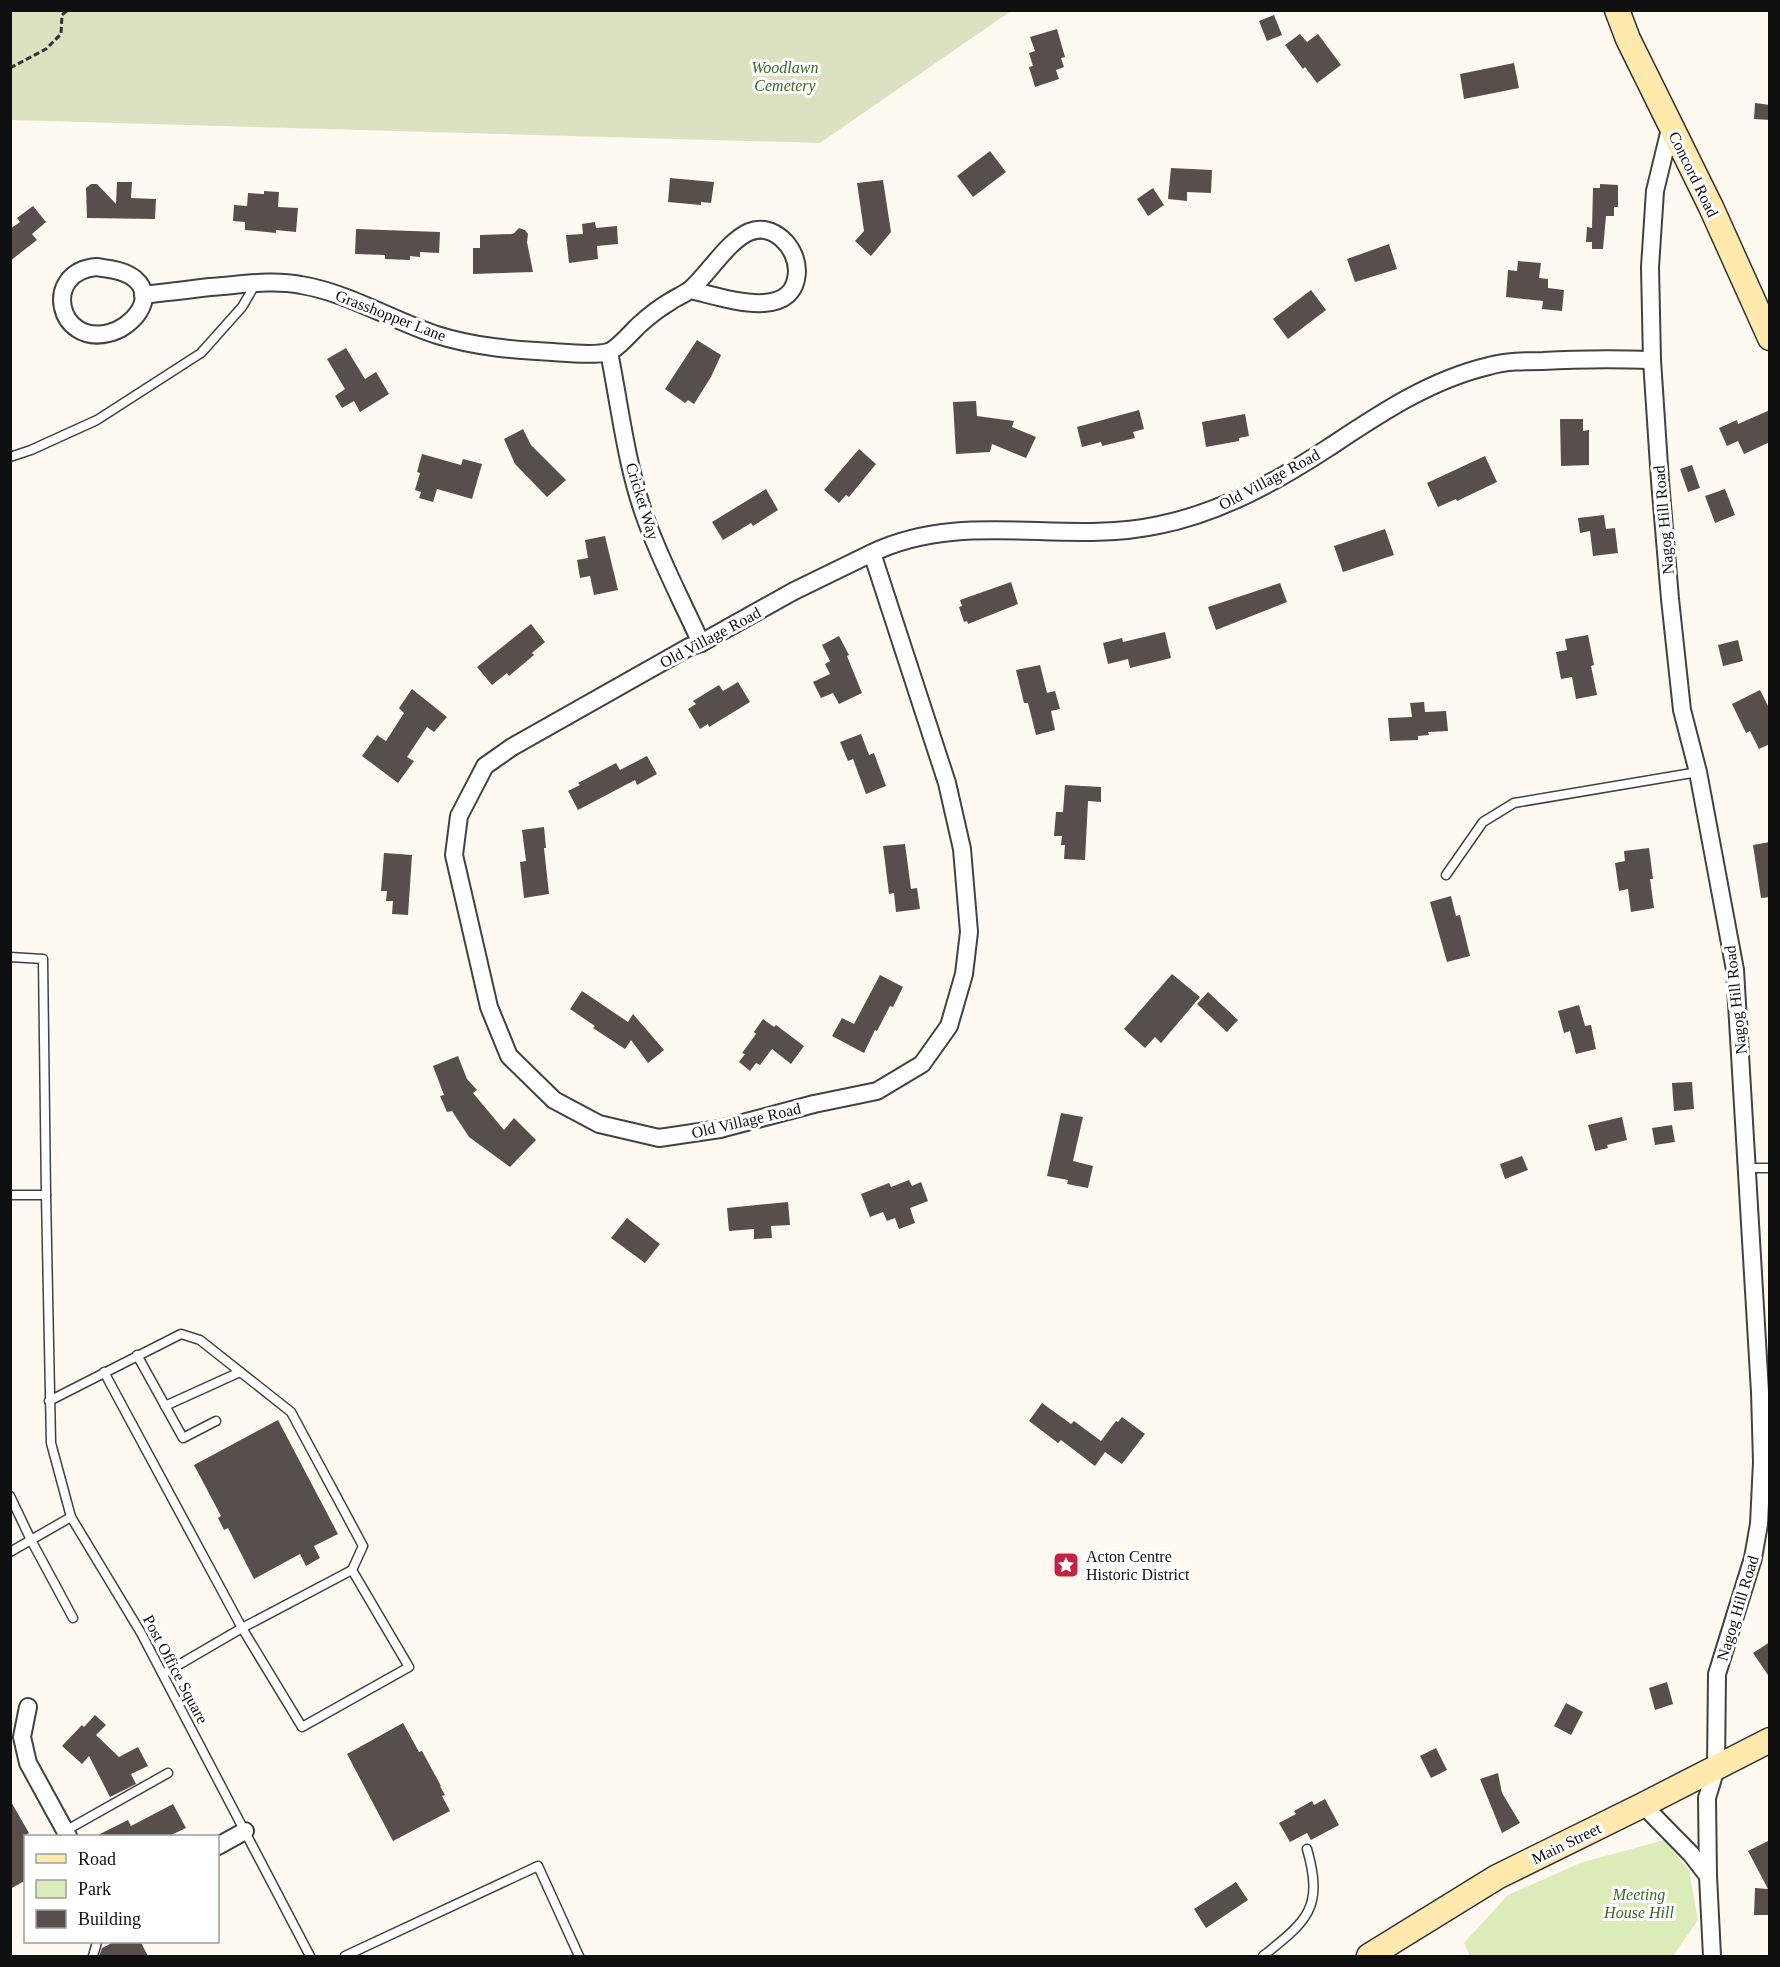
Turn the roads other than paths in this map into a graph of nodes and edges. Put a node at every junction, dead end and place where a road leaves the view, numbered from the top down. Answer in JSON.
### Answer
{"nodes":[{"id":1,"x":1617,"y":10,"type":"edge"},
{"id":2,"x":1671,"y":125,"type":"junction"},
{"id":3,"x":257,"y":283,"type":"junction"},
{"id":4,"x":690,"y":290,"type":"junction"},
{"id":5,"x":143,"y":295,"type":"junction"},
{"id":6,"x":1770,"y":338,"type":"edge"},
{"id":7,"x":609,"y":352,"type":"junction"},
{"id":8,"x":1652,"y":360,"type":"junction"},
{"id":9,"x":10,"y":457,"type":"edge"},
{"id":10,"x":872,"y":553,"type":"junction"},
{"id":11,"x":702,"y":643,"type":"junction"},
{"id":12,"x":1698,"y":772,"type":"junction"},
{"id":13,"x":1446,"y":875,"type":"dead end"},
{"id":14,"x":10,"y":957,"type":"edge"},
{"id":15,"x":1748,"y":1168,"type":"junction"},
{"id":16,"x":1770,"y":1168,"type":"edge"},
{"id":17,"x":10,"y":1195,"type":"edge"},
{"id":18,"x":46,"y":1195,"type":"junction"},
{"id":19,"x":138,"y":1356,"type":"junction"},
{"id":20,"x":104,"y":1372,"type":"junction"},
{"id":21,"x":240,"y":1372,"type":"junction"},
{"id":22,"x":50,"y":1401,"type":"junction"},
{"id":23,"x":165,"y":1406,"type":"junction"},
{"id":24,"x":216,"y":1421,"type":"dead end"},
{"id":25,"x":10,"y":1496,"type":"edge"},
{"id":26,"x":70,"y":1517,"type":"junction"},
{"id":27,"x":31,"y":1540,"type":"junction"},
{"id":28,"x":10,"y":1552,"type":"edge"},
{"id":29,"x":352,"y":1570,"type":"junction"},
{"id":30,"x":73,"y":1618,"type":"dead end"},
{"id":31,"x":242,"y":1628,"type":"junction"},
{"id":32,"x":163,"y":1674,"type":"junction"},
{"id":33,"x":28,"y":1707,"type":"dead end"},
{"id":34,"x":1770,"y":1740,"type":"edge"},
{"id":35,"x":1716,"y":1768,"type":"junction"},
{"id":36,"x":168,"y":1773,"type":"dead end"},
{"id":37,"x":1643,"y":1805,"type":"junction"},
{"id":38,"x":245,"y":1831,"type":"junction"},
{"id":39,"x":67,"y":1834,"type":"edge"},
{"id":40,"x":219,"y":1845,"type":"edge"},
{"id":41,"x":1308,"y":1849,"type":"dead end"},
{"id":42,"x":1708,"y":1876,"type":"junction"},
{"id":43,"x":310,"y":1956,"type":"edge"},
{"id":44,"x":345,"y":1956,"type":"edge"},
{"id":45,"x":579,"y":1956,"type":"edge"},
{"id":46,"x":1263,"y":1956,"type":"edge"},
{"id":47,"x":1369,"y":1956,"type":"edge"},
{"id":48,"x":1712,"y":1956,"type":"edge"}],
"edges":[{"from":1,"to":2,"type":"main road","name":"Concord Road"},
{"from":2,"to":6,"type":"main road","name":"Concord Road"},
{"from":2,"to":8,"type":"street","name":"Nagog Hill Road"},
{"from":3,"to":5,"type":"street","name":"Grasshopper Lane"},
{"from":3,"to":7,"type":"street","name":"Grasshopper Lane"},
{"from":3,"to":9,"type":"lane"},
{"from":4,"to":4,"type":"street"},
{"from":4,"to":7,"type":"street"},
{"from":5,"to":5,"type":"street"},
{"from":7,"to":11,"type":"street","name":"Cricket Way"},
{"from":8,"to":10,"type":"street","name":"Old Village Road"},
{"from":8,"to":12,"type":"street","name":"Nagog Hill Road"},
{"from":10,"to":11,"type":"street","name":"Old Village Road"},
{"from":10,"to":11,"type":"street","name":"Old Village Road"},
{"from":12,"to":13,"type":"lane"},
{"from":12,"to":15,"type":"street","name":"Nagog Hill Road"},
{"from":14,"to":18,"type":"lane","name":"Post Office Square"},
{"from":15,"to":16,"type":"lane"},
{"from":15,"to":35,"type":"street","name":"Nagog Hill Road"},
{"from":17,"to":18,"type":"lane"},
{"from":18,"to":22,"type":"lane","name":"Post Office Square"},
{"from":19,"to":20,"type":"lane"},
{"from":19,"to":21,"type":"lane"},
{"from":19,"to":23,"type":"lane"},
{"from":20,"to":22,"type":"lane"},
{"from":20,"to":31,"type":"lane"},
{"from":21,"to":23,"type":"lane"},
{"from":21,"to":29,"type":"lane"},
{"from":22,"to":26,"type":"lane","name":"Post Office Square"},
{"from":23,"to":24,"type":"lane"},
{"from":25,"to":27,"type":"lane"},
{"from":26,"to":27,"type":"lane"},
{"from":26,"to":32,"type":"lane","name":"Post Office Square"},
{"from":27,"to":28,"type":"lane"},
{"from":27,"to":30,"type":"lane"},
{"from":29,"to":31,"type":"lane"},
{"from":29,"to":31,"type":"lane"},
{"from":31,"to":32,"type":"lane"},
{"from":32,"to":38,"type":"lane","name":"Post Office Square"},
{"from":33,"to":39,"type":"street"},
{"from":34,"to":35,"type":"main road","name":"Main Street"},
{"from":35,"to":37,"type":"main road","name":"Main Street"},
{"from":35,"to":42,"type":"street","name":"Nagog Hill Road"},
{"from":36,"to":39,"type":"lane"},
{"from":37,"to":42,"type":"street"},
{"from":37,"to":47,"type":"main road","name":"Main Street"},
{"from":38,"to":40,"type":"street"},
{"from":38,"to":43,"type":"lane","name":"Post Office Square"},
{"from":41,"to":46,"type":"lane"},
{"from":42,"to":48,"type":"street","name":"Nagog Hill Road"},
{"from":44,"to":45,"type":"lane"}]}
